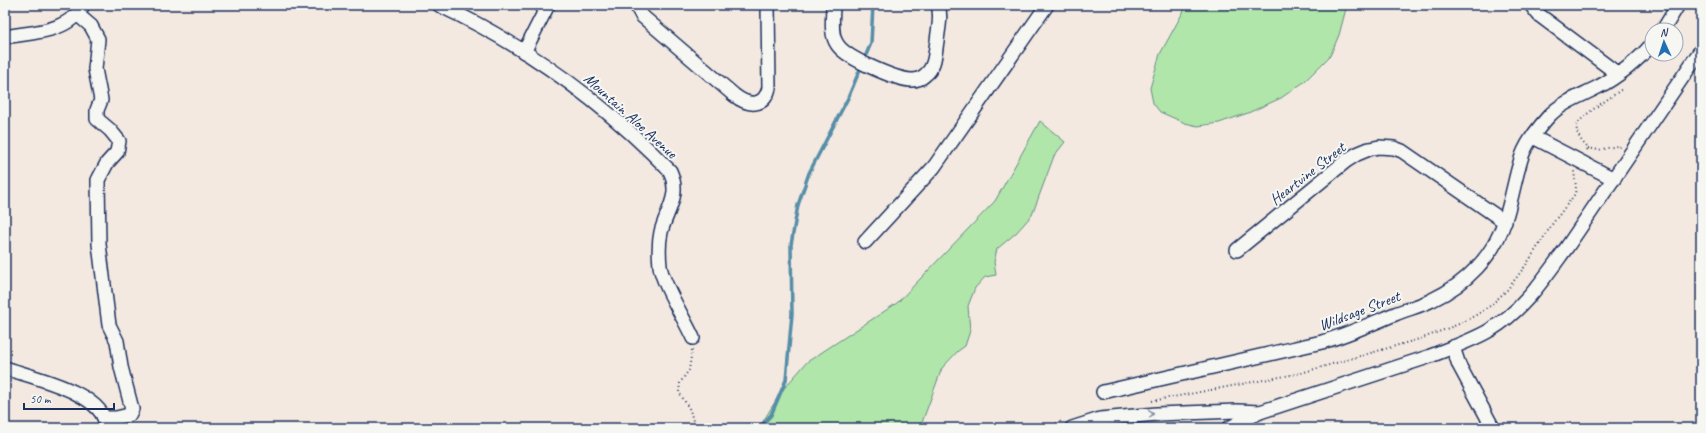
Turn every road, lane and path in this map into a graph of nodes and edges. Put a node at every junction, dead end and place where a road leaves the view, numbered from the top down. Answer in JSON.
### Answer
{"nodes":[{"id":1,"x":439,"y":5,"type":"edge"},
{"id":2,"x":540,"y":5,"type":"edge"},
{"id":3,"x":636,"y":5,"type":"edge"},
{"id":4,"x":768,"y":5,"type":"edge"},
{"id":5,"x":833,"y":5,"type":"edge"},
{"id":6,"x":938,"y":5,"type":"edge"},
{"id":7,"x":1047,"y":5,"type":"edge"},
{"id":8,"x":1531,"y":5,"type":"edge"},
{"id":9,"x":1678,"y":5,"type":"edge"},
{"id":10,"x":80,"y":9,"type":"edge"},
{"id":11,"x":1668,"y":22,"type":"edge"},
{"id":12,"x":5,"y":37,"type":"edge"},
{"id":13,"x":1701,"y":50,"type":"edge"},
{"id":14,"x":524,"y":52,"type":"junction"},
{"id":15,"x":1644,"y":52,"type":"edge"},
{"id":16,"x":1618,"y":74,"type":"junction"},
{"id":17,"x":1624,"y":86,"type":"dead end"},
{"id":18,"x":1533,"y":137,"type":"junction"},
{"id":19,"x":1588,"y":148,"type":"junction"},
{"id":20,"x":1632,"y":153,"type":"junction"},
{"id":21,"x":1580,"y":161,"type":"junction"},
{"id":22,"x":1614,"y":178,"type":"junction"},
{"id":23,"x":1505,"y":222,"type":"junction"},
{"id":24,"x":865,"y":242,"type":"dead end"},
{"id":25,"x":1237,"y":250,"type":"dead end"},
{"id":26,"x":693,"y":338,"type":"joint"},
{"id":27,"x":1453,"y":347,"type":"junction"},
{"id":28,"x":5,"y":368,"type":"edge"},
{"id":29,"x":1103,"y":392,"type":"dead end"},
{"id":30,"x":1147,"y":402,"type":"dead end"},
{"id":31,"x":1260,"y":412,"type":"junction"},
{"id":32,"x":105,"y":423,"type":"edge"},
{"id":33,"x":1067,"y":424,"type":"edge"},
{"id":34,"x":695,"y":428,"type":"edge"},
{"id":35,"x":1045,"y":428,"type":"edge"},
{"id":36,"x":1229,"y":428,"type":"edge"},
{"id":37,"x":1493,"y":428,"type":"edge"}],
"edges":[{"from":1,"to":14,"type":"street","name":"Mountain Aloe Avenue"},
{"from":2,"to":14,"type":"street"},
{"from":3,"to":4,"type":"street"},
{"from":5,"to":6,"type":"street"},
{"from":7,"to":24,"type":"street"},
{"from":8,"to":16,"type":"street"},
{"from":9,"to":11,"type":"street"},
{"from":10,"to":12,"type":"street"},
{"from":10,"to":32,"type":"street"},
{"from":13,"to":20,"type":"street"},
{"from":14,"to":26,"type":"street","name":"Mountain Aloe Avenue"},
{"from":15,"to":16,"type":"street","name":"Wildsage Street"},
{"from":16,"to":18,"type":"street","name":"Wildsage Street"},
{"from":17,"to":19,"type":"path"},
{"from":18,"to":21,"type":"street"},
{"from":18,"to":23,"type":"street","name":"Wildsage Street"},
{"from":19,"to":20,"type":"path"},
{"from":19,"to":21,"type":"path"},
{"from":20,"to":22,"type":"street"},
{"from":21,"to":22,"type":"street"},
{"from":21,"to":30,"type":"path"},
{"from":22,"to":27,"type":"street"},
{"from":23,"to":25,"type":"street","name":"Heartvine Street"},
{"from":23,"to":29,"type":"street","name":"Wildsage Street"},
{"from":26,"to":34,"type":"path"},
{"from":27,"to":31,"type":"street"},
{"from":27,"to":37,"type":"street"},
{"from":28,"to":32,"type":"street"},
{"from":33,"to":31,"type":"street","one_way":true},
{"from":31,"to":36,"type":"street"},
{"from":33,"to":35,"type":"path"}]}
